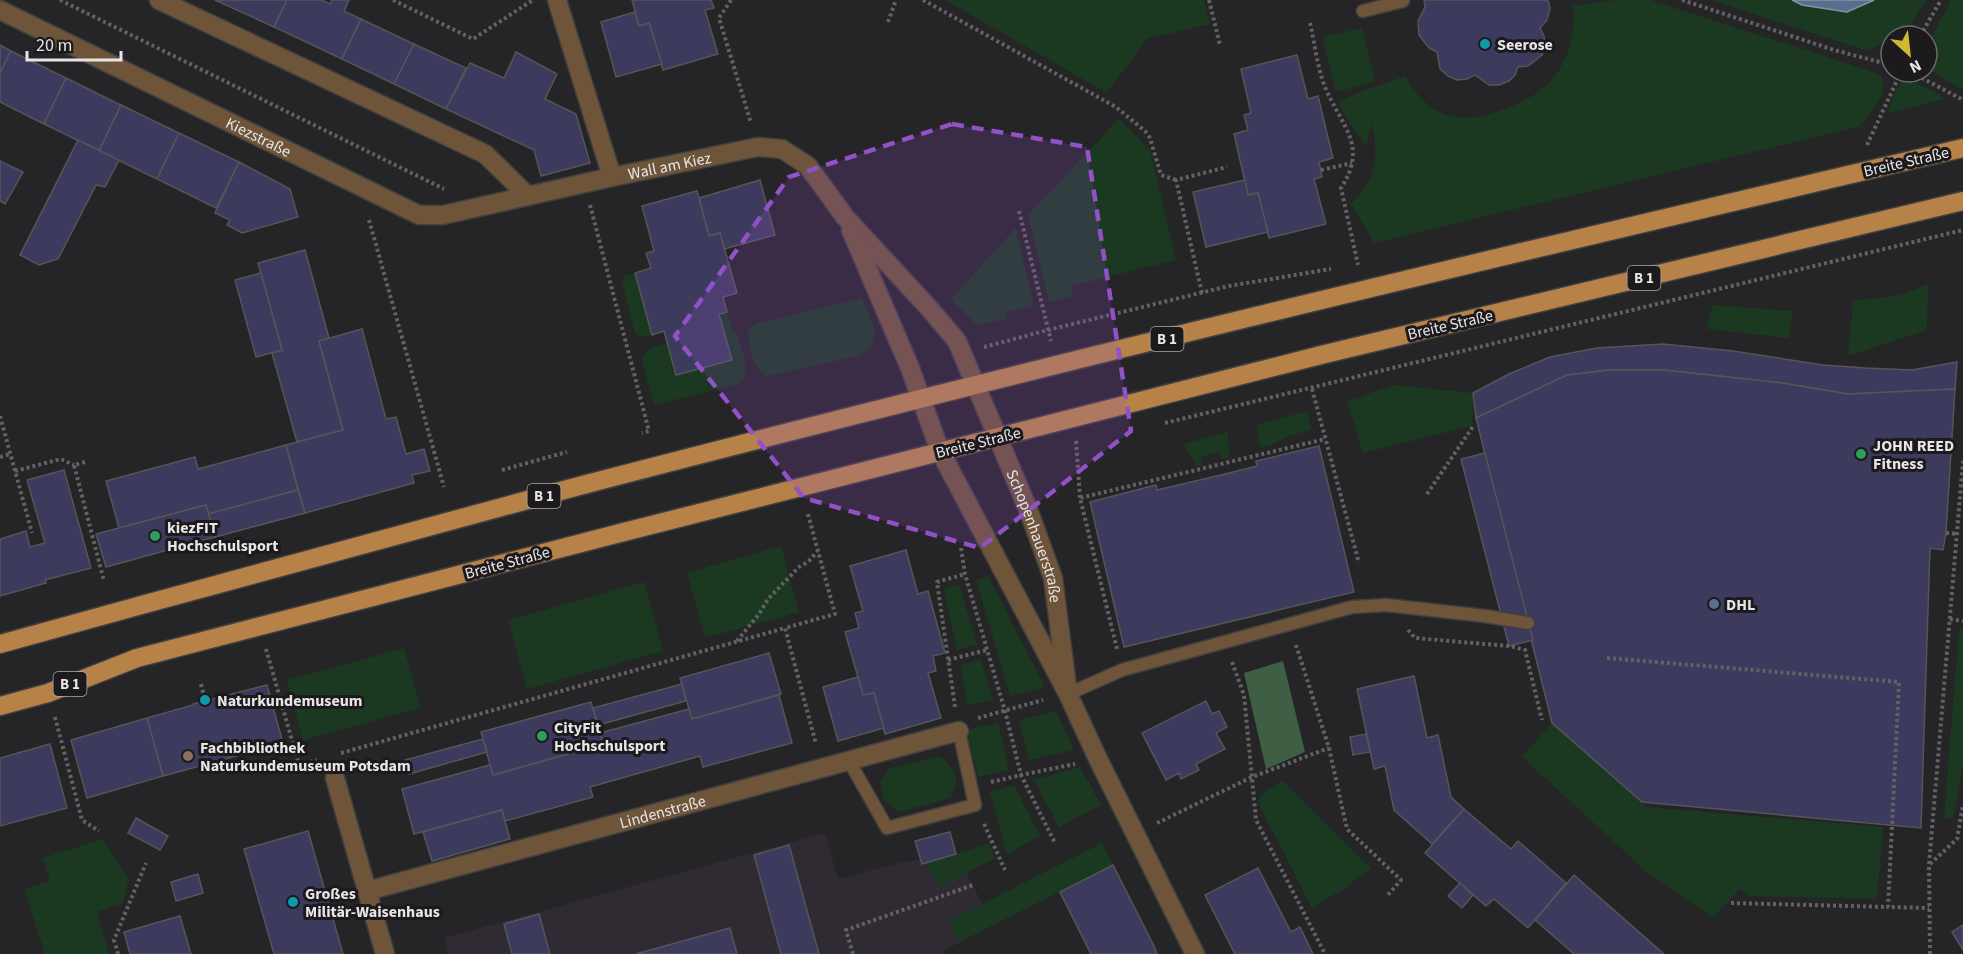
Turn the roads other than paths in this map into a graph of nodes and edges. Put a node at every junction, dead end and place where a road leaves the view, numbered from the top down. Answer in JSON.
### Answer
{"nodes":[{"id":1,"x":159,"y":0,"type":"edge"},
{"id":2,"x":557,"y":0,"type":"edge"},
{"id":3,"x":1403,"y":1,"type":"edge"},
{"id":4,"x":0,"y":10,"type":"edge"},
{"id":5,"x":1363,"y":11,"type":"dead end"},
{"id":6,"x":1963,"y":148,"type":"edge"},
{"id":7,"x":612,"y":177,"type":"junction"},
{"id":8,"x":528,"y":196,"type":"junction"},
{"id":9,"x":1963,"y":201,"type":"edge"},
{"id":10,"x":845,"y":217,"type":"junction"},
{"id":11,"x":976,"y":386,"type":"junction"},
{"id":12,"x":921,"y":399,"type":"junction"},
{"id":13,"x":998,"y":437,"type":"junction"},
{"id":14,"x":940,"y":451,"type":"junction"},
{"id":15,"x":1528,"y":622,"type":"dead end"},
{"id":16,"x":0,"y":644,"type":"edge"},
{"id":17,"x":1068,"y":694,"type":"junction"},
{"id":18,"x":0,"y":706,"type":"edge"},
{"id":19,"x":958,"y":731,"type":"joint"},
{"id":20,"x":849,"y":761,"type":"junction"},
{"id":21,"x":335,"y":778,"type":"dead end"},
{"id":22,"x":367,"y":891,"type":"junction"},
{"id":23,"x":385,"y":954,"type":"edge"},
{"id":24,"x":1195,"y":954,"type":"edge"}],
"edges":[{"from":1,"to":8,"type":"street"},
{"from":2,"to":7,"type":"street","name":"Wall am Kiez"},
{"from":3,"to":5,"type":"lane"},
{"from":4,"to":8,"type":"street","name":"Kiezstraße"},
{"from":6,"to":11,"type":"main road","name":"Breite Straße","number":"B 1"},
{"from":7,"to":8,"type":"street","name":"Kiezstraße"},
{"from":7,"to":10,"type":"street","name":"Wall am Kiez"},
{"from":9,"to":13,"type":"main road","name":"Breite Straße","number":"B 1"},
{"from":10,"to":11,"type":"street","name":"Wall am Kiez"},
{"from":10,"to":12,"type":"street","name":"Wall am Kiez"},
{"from":11,"to":12,"type":"main road","name":"Breite Straße","number":"B 1"},
{"from":11,"to":13,"type":"street","name":"Schopenhauerstraße"},
{"from":12,"to":14,"type":"street","name":"Wall am Kiez"},
{"from":12,"to":16,"type":"main road","name":"Breite Straße","number":"B 1"},
{"from":13,"to":14,"type":"main road","name":"Breite Straße","number":"B 1"},
{"from":13,"to":17,"type":"street","name":"Schopenhauerstraße"},
{"from":14,"to":17,"type":"street","name":"Schopenhauerstraße"},
{"from":14,"to":18,"type":"main road","name":"Breite Straße","number":"B 1"},
{"from":15,"to":17,"type":"lane"},
{"from":17,"to":24,"type":"street","name":"Schopenhauerstraße"},
{"from":19,"to":20,"type":"street","name":"Lindenstraße"},
{"from":19,"to":20,"type":"lane"},
{"from":20,"to":22,"type":"street","name":"Lindenstraße"},
{"from":21,"to":22,"type":"street"},
{"from":22,"to":23,"type":"street"}]}
